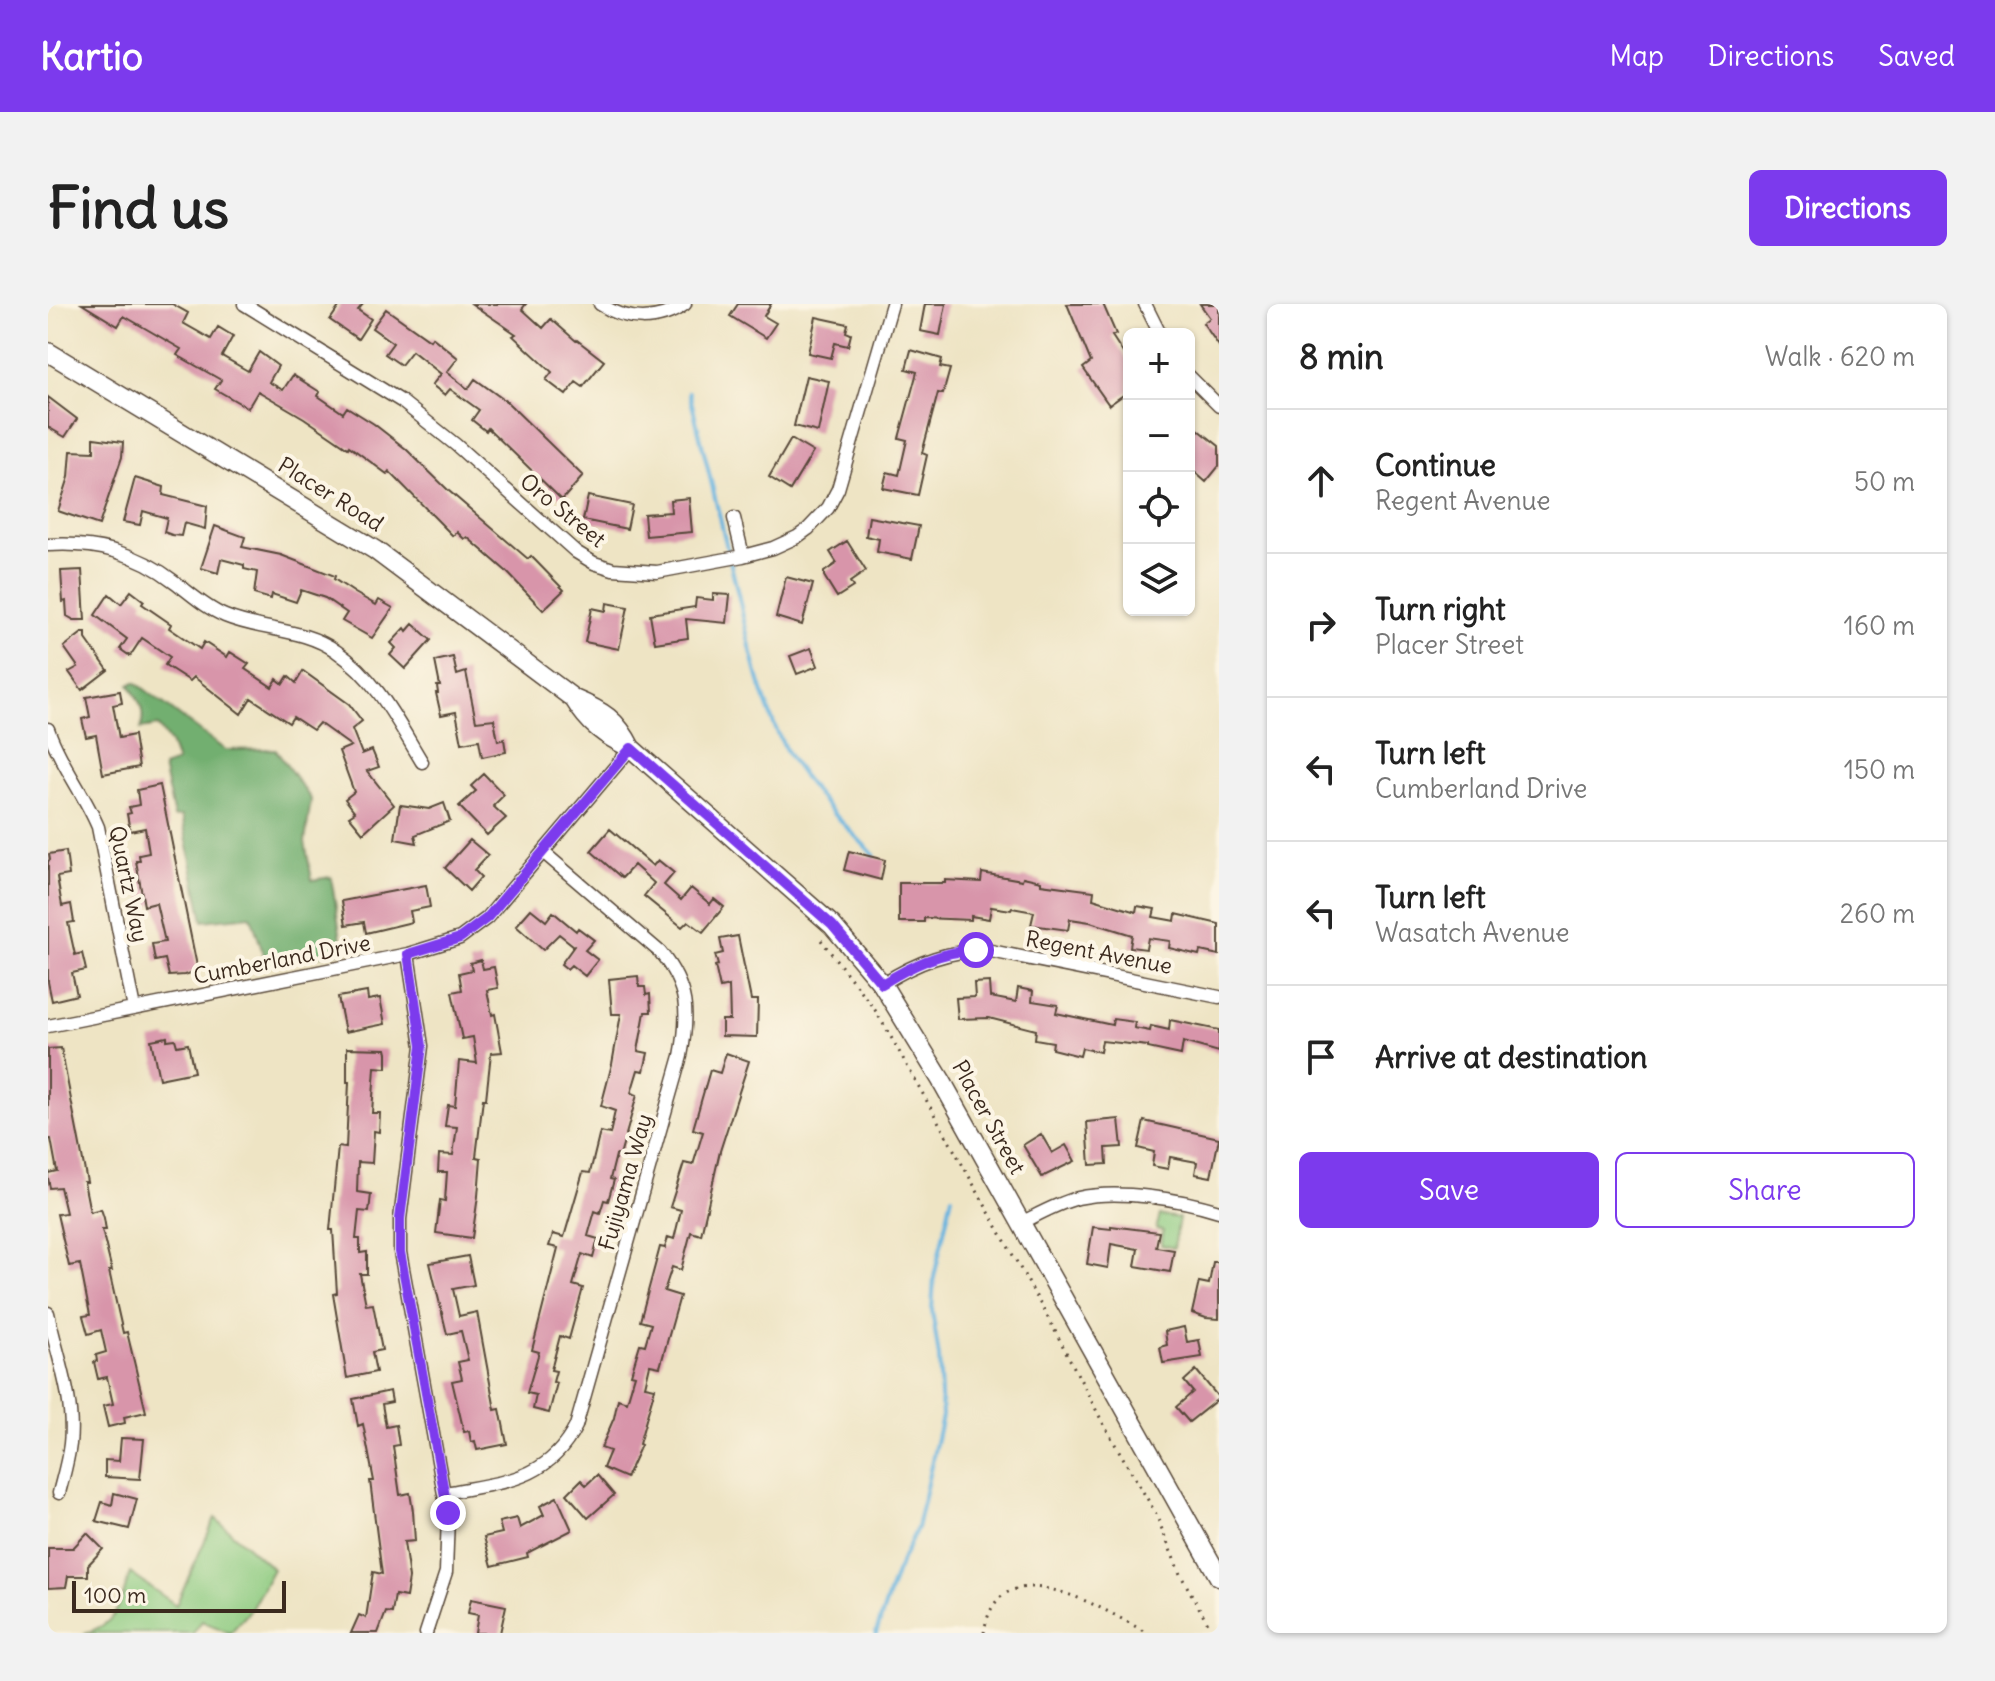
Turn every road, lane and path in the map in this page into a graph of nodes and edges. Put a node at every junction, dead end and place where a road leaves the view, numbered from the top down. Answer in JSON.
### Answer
{"nodes":[{"id":1,"x":244,"y":304,"type":"edge"},
{"id":2,"x":600,"y":304,"type":"edge"},
{"id":3,"x":685,"y":304,"type":"edge"},
{"id":4,"x":892,"y":304,"type":"edge"},
{"id":5,"x":1145,"y":304,"type":"edge"},
{"id":6,"x":1157,"y":328,"type":"edge"},
{"id":7,"x":48,"y":352,"type":"edge"},
{"id":8,"x":1195,"y":382,"type":"edge"},
{"id":9,"x":1219,"y":406,"type":"edge"},
{"id":10,"x":734,"y":518,"type":"dead end"},
{"id":11,"x":48,"y":545,"type":"edge"},
{"id":12,"x":743,"y":556,"type":"junction"},
{"id":13,"x":48,"y":729,"type":"edge"},
{"id":14,"x":631,"y":748,"type":"junction"},
{"id":15,"x":422,"y":762,"type":"dead end"},
{"id":16,"x":543,"y":852,"type":"junction"},
{"id":17,"x":821,"y":940,"type":"dead end"},
{"id":18,"x":408,"y":954,"type":"junction"},
{"id":19,"x":882,"y":984,"type":"junction"},
{"id":20,"x":1219,"y":997,"type":"edge"},
{"id":21,"x":134,"y":1009,"type":"junction"},
{"id":22,"x":48,"y":1026,"type":"edge"},
{"id":23,"x":1219,"y":1211,"type":"edge"},
{"id":24,"x":1021,"y":1223,"type":"junction"},
{"id":25,"x":48,"y":1317,"type":"edge"},
{"id":26,"x":59,"y":1493,"type":"dead end"},
{"id":27,"x":445,"y":1493,"type":"junction"},
{"id":28,"x":1219,"y":1577,"type":"edge"},
{"id":29,"x":1209,"y":1625,"type":"dead end"},
{"id":30,"x":426,"y":1633,"type":"edge"},
{"id":31,"x":984,"y":1633,"type":"edge"},
{"id":32,"x":1147,"y":1633,"type":"edge"}],
"edges":[{"from":1,"to":12,"type":"street","name":"Oro Street"},
{"from":2,"to":3,"type":"street"},
{"from":4,"to":12,"type":"street","name":"Oro Street"},
{"from":5,"to":6,"type":"street"},
{"from":7,"to":14,"type":"main road","name":"Placer Road"},
{"from":8,"to":9,"type":"street"},
{"from":10,"to":12,"type":"street"},
{"from":11,"to":15,"type":"street"},
{"from":13,"to":21,"type":"street","name":"Quartz Way"},
{"from":14,"to":16,"type":"street","name":"Cumberland Drive"},
{"from":14,"to":19,"type":"main road","name":"Placer Street"},
{"from":16,"to":18,"type":"street","name":"Cumberland Drive"},
{"from":16,"to":27,"type":"street","name":"Fujiyama Way"},
{"from":17,"to":29,"type":"path"},
{"from":18,"to":21,"type":"street","name":"Cumberland Drive"},
{"from":18,"to":27,"type":"street"},
{"from":19,"to":20,"type":"street","name":"Regent Avenue"},
{"from":19,"to":24,"type":"main road","name":"Placer Street"},
{"from":21,"to":22,"type":"street","name":"Cumberland Drive"},
{"from":23,"to":24,"type":"street"},
{"from":24,"to":28,"type":"main road","name":"Placer Street"},
{"from":25,"to":26,"type":"street"},
{"from":27,"to":30,"type":"street"},
{"from":31,"to":32,"type":"path"}]}
